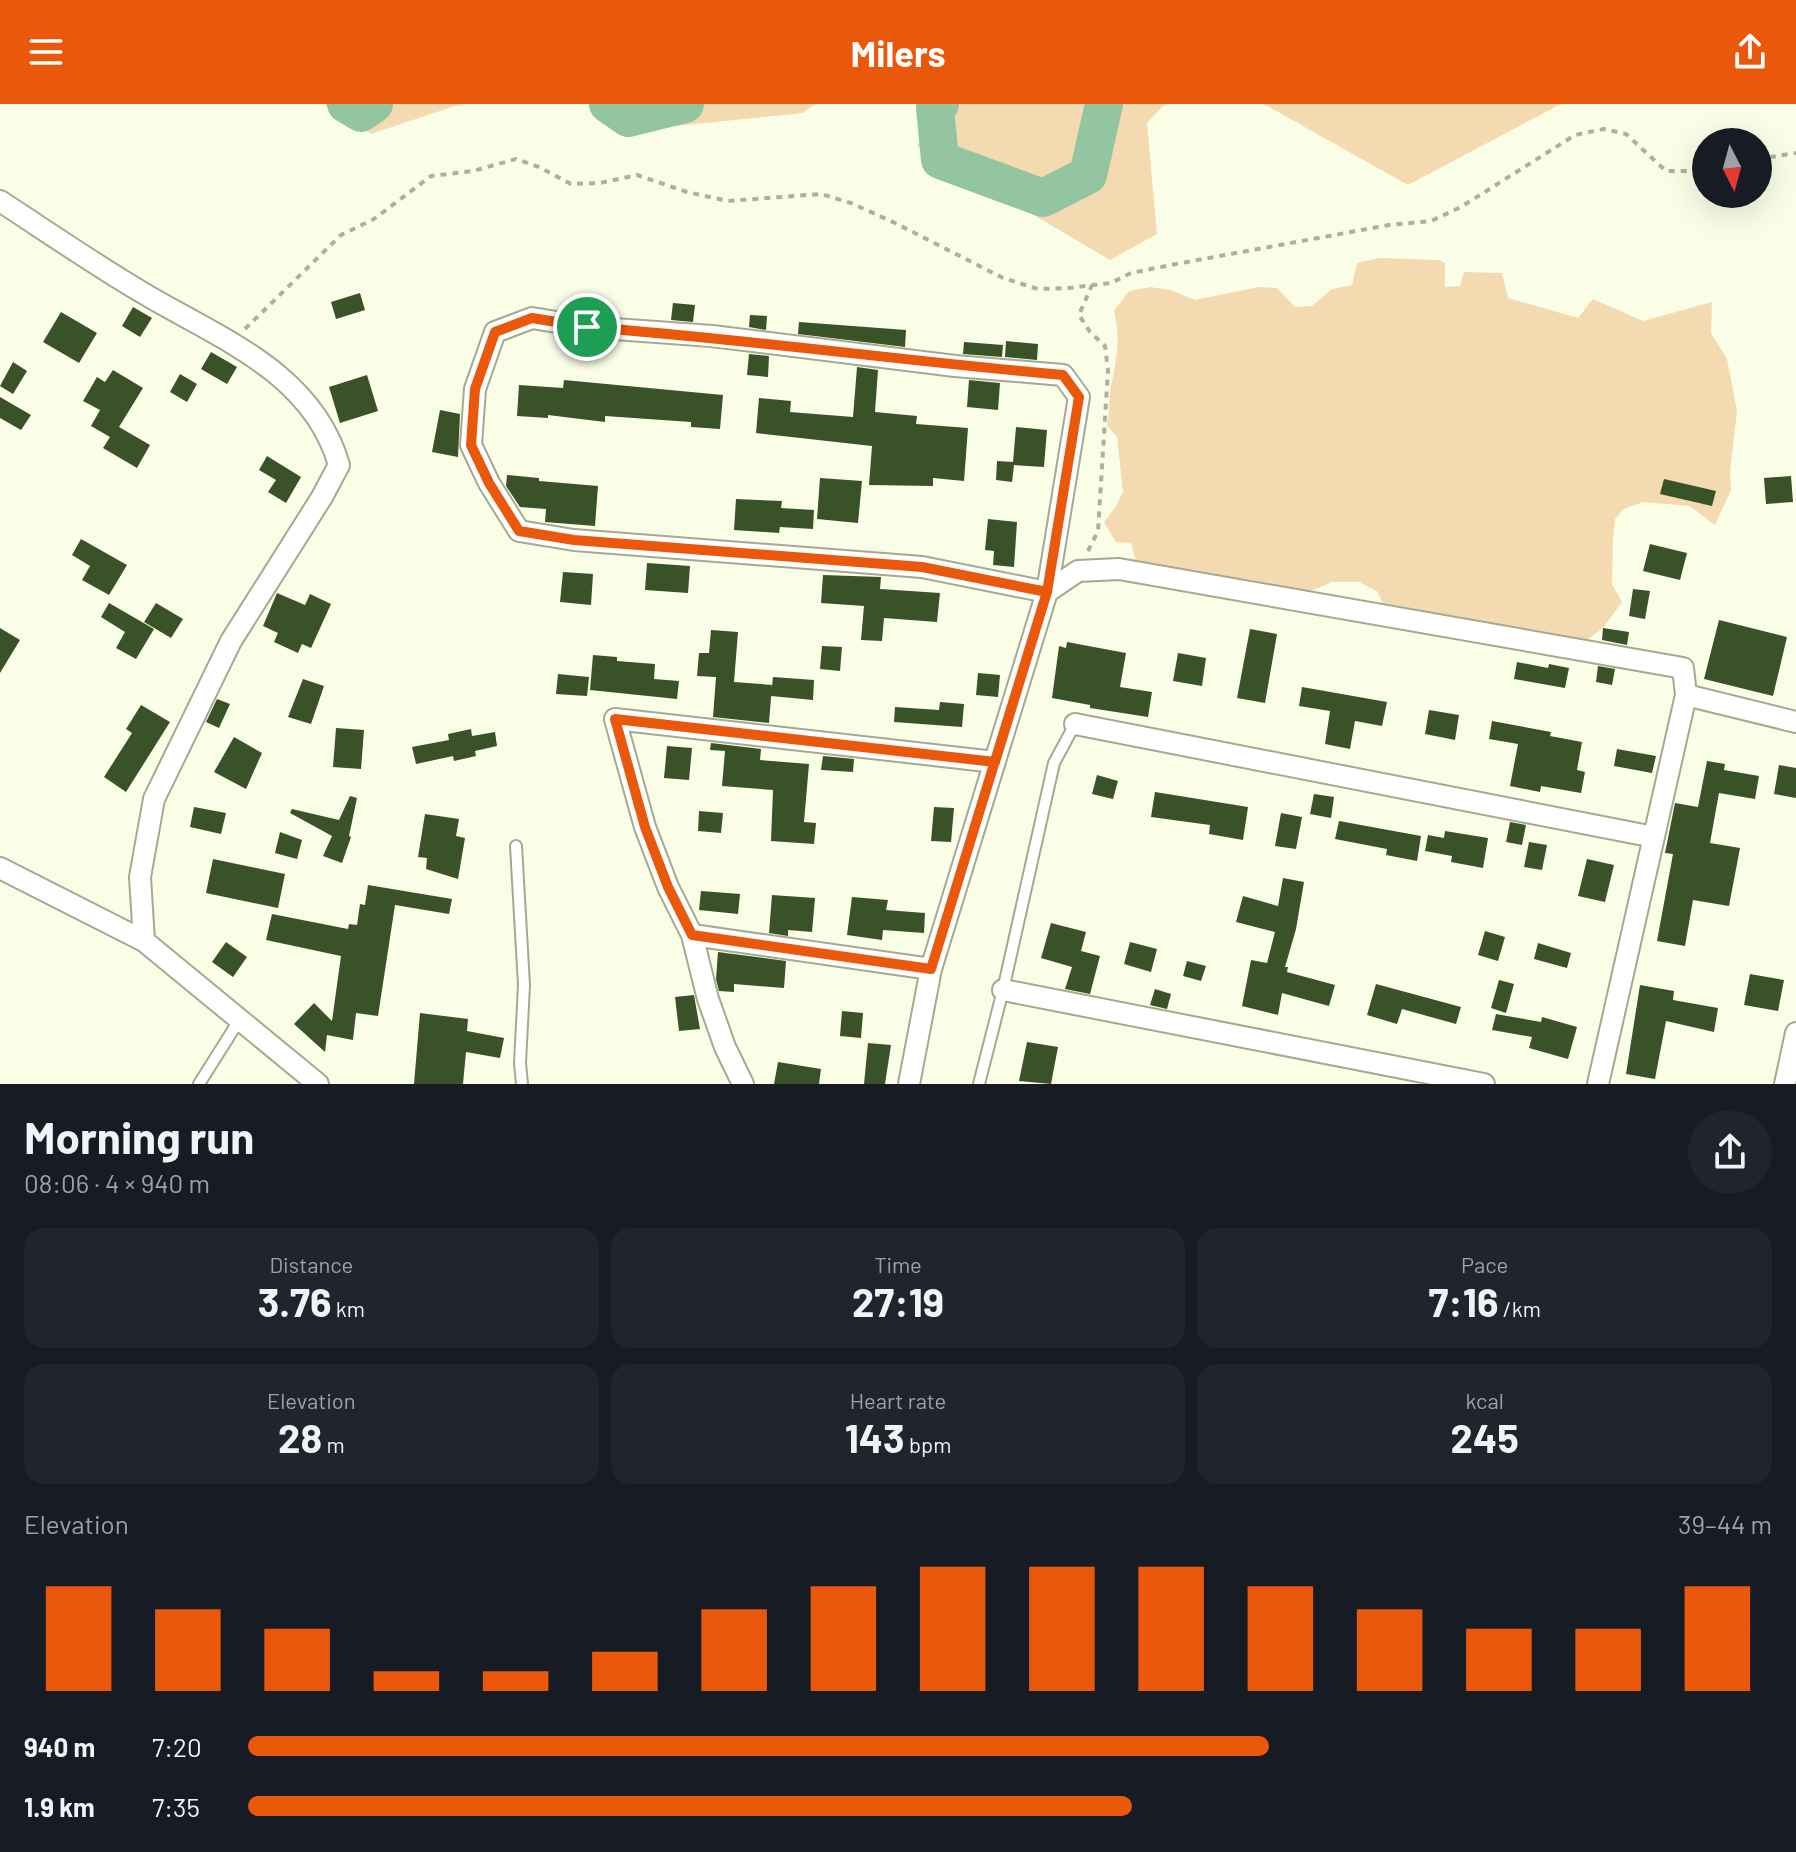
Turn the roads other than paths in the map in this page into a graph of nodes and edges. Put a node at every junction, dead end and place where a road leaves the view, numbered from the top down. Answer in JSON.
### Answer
{"nodes":[{"id":1,"x":0,"y":201,"type":"edge"},
{"id":2,"x":1047,"y":592,"type":"junction"},
{"id":3,"x":1686,"y":695,"type":"junction"},
{"id":4,"x":1796,"y":722,"type":"edge"},
{"id":5,"x":1075,"y":724,"type":"joint"},
{"id":6,"x":995,"y":762,"type":"junction"},
{"id":7,"x":1654,"y":837,"type":"junction"},
{"id":8,"x":516,"y":846,"type":"dead end"},
{"id":9,"x":0,"y":868,"type":"edge"},
{"id":10,"x":692,"y":935,"type":"junction"},
{"id":11,"x":144,"y":941,"type":"junction"},
{"id":12,"x":931,"y":969,"type":"junction"},
{"id":13,"x":1003,"y":990,"type":"junction"},
{"id":14,"x":240,"y":1019,"type":"junction"},
{"id":15,"x":1796,"y":1033,"type":"edge"},
{"id":16,"x":199,"y":1084,"type":"edge"},
{"id":17,"x":318,"y":1084,"type":"edge"},
{"id":18,"x":522,"y":1084,"type":"edge"},
{"id":19,"x":743,"y":1084,"type":"edge"},
{"id":20,"x":909,"y":1084,"type":"edge"},
{"id":21,"x":979,"y":1084,"type":"edge"},
{"id":22,"x":1484,"y":1084,"type":"edge"},
{"id":23,"x":1598,"y":1084,"type":"edge"},
{"id":24,"x":1785,"y":1084,"type":"edge"}],
"edges":[{"from":1,"to":11,"type":"street"},
{"from":2,"to":2,"type":"street"},
{"from":2,"to":3,"type":"street"},
{"from":2,"to":6,"type":"street"},
{"from":3,"to":4,"type":"street"},
{"from":3,"to":7,"type":"street"},
{"from":5,"to":7,"type":"street"},
{"from":5,"to":13,"type":"lane"},
{"from":6,"to":10,"type":"street"},
{"from":6,"to":12,"type":"street"},
{"from":7,"to":23,"type":"street"},
{"from":8,"to":18,"type":"lane"},
{"from":9,"to":11,"type":"street"},
{"from":10,"to":12,"type":"street"},
{"from":10,"to":19,"type":"street"},
{"from":11,"to":14,"type":"street"},
{"from":12,"to":20,"type":"street"},
{"from":13,"to":21,"type":"lane"},
{"from":13,"to":22,"type":"street"},
{"from":14,"to":16,"type":"lane"},
{"from":14,"to":17,"type":"street"},
{"from":15,"to":24,"type":"street"}]}
